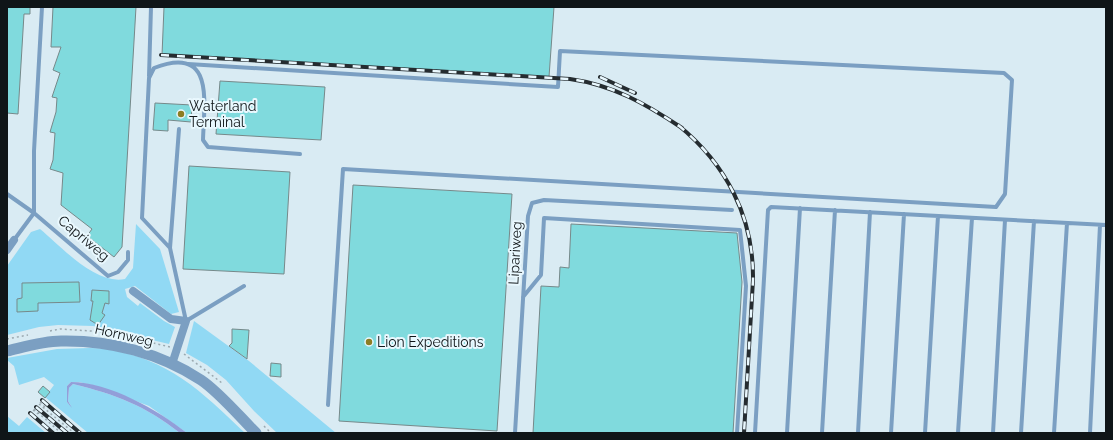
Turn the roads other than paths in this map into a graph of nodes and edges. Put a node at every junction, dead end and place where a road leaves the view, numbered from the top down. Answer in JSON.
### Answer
{"nodes":[{"id":1,"x":42,"y":7,"type":"edge"},
{"id":2,"x":151,"y":7,"type":"edge"},
{"id":3,"x":188,"y":64,"type":"junction"},
{"id":4,"x":149,"y":78,"type":"junction"},
{"id":5,"x":179,"y":129,"type":"dead end"},
{"id":6,"x":300,"y":154,"type":"dead end"},
{"id":7,"x":7,"y":195,"type":"edge"},
{"id":8,"x":800,"y":208,"type":"junction"},
{"id":9,"x":732,"y":210,"type":"dead end"},
{"id":10,"x":835,"y":210,"type":"junction"},
{"id":11,"x":870,"y":212,"type":"junction"},
{"id":12,"x":34,"y":213,"type":"junction"},
{"id":13,"x":904,"y":214,"type":"junction"},
{"id":14,"x":938,"y":216,"type":"junction"},
{"id":15,"x":972,"y":218,"type":"junction"},
{"id":16,"x":1005,"y":220,"type":"junction"},
{"id":17,"x":1034,"y":221,"type":"junction"},
{"id":18,"x":1067,"y":223,"type":"junction"},
{"id":19,"x":1100,"y":225,"type":"junction"},
{"id":20,"x":1106,"y":226,"type":"edge"},
{"id":21,"x":14,"y":240,"type":"joint"},
{"id":22,"x":170,"y":248,"type":"junction"},
{"id":23,"x":7,"y":250,"type":"edge"},
{"id":24,"x":128,"y":252,"type":"dead end"},
{"id":25,"x":244,"y":286,"type":"dead end"},
{"id":26,"x":133,"y":291,"type":"dead end"},
{"id":27,"x":523,"y":297,"type":"junction"},
{"id":28,"x":186,"y":321,"type":"junction"},
{"id":29,"x":7,"y":351,"type":"edge"},
{"id":30,"x":172,"y":364,"type":"junction"},
{"id":31,"x":328,"y":405,"type":"dead end"},
{"id":32,"x":256,"y":433,"type":"edge"},
{"id":33,"x":515,"y":433,"type":"edge"},
{"id":34,"x":737,"y":433,"type":"edge"},
{"id":35,"x":755,"y":433,"type":"edge"},
{"id":36,"x":787,"y":433,"type":"edge"},
{"id":37,"x":822,"y":433,"type":"edge"},
{"id":38,"x":858,"y":433,"type":"edge"},
{"id":39,"x":891,"y":433,"type":"edge"},
{"id":40,"x":925,"y":433,"type":"edge"},
{"id":41,"x":958,"y":433,"type":"edge"},
{"id":42,"x":993,"y":433,"type":"edge"},
{"id":43,"x":1021,"y":433,"type":"edge"},
{"id":44,"x":1054,"y":433,"type":"edge"},
{"id":45,"x":1090,"y":433,"type":"edge"}],
"edges":[{"from":1,"to":12,"type":"lane"},
{"from":2,"to":4,"type":"lane"},
{"from":3,"to":4,"type":"lane"},
{"from":3,"to":6,"type":"lane"},
{"from":3,"to":31,"type":"lane"},
{"from":4,"to":22,"type":"lane"},
{"from":5,"to":22,"type":"lane"},
{"from":7,"to":12,"type":"lane","name":"Capriweg"},
{"from":8,"to":10,"type":"lane"},
{"from":8,"to":35,"type":"lane"},
{"from":8,"to":36,"type":"lane"},
{"from":9,"to":27,"type":"lane","name":"Lipariweg"},
{"from":10,"to":11,"type":"lane"},
{"from":10,"to":37,"type":"lane"},
{"from":11,"to":13,"type":"lane"},
{"from":11,"to":38,"type":"lane"},
{"from":12,"to":21,"type":"lane"},
{"from":12,"to":24,"type":"lane","name":"Capriweg"},
{"from":13,"to":14,"type":"lane"},
{"from":13,"to":39,"type":"lane"},
{"from":14,"to":15,"type":"lane"},
{"from":14,"to":40,"type":"lane"},
{"from":15,"to":16,"type":"lane"},
{"from":15,"to":41,"type":"lane"},
{"from":16,"to":17,"type":"lane"},
{"from":16,"to":42,"type":"lane"},
{"from":17,"to":18,"type":"lane"},
{"from":17,"to":43,"type":"lane"},
{"from":18,"to":19,"type":"lane"},
{"from":18,"to":44,"type":"lane"},
{"from":19,"to":20,"type":"lane"},
{"from":19,"to":45,"type":"lane"},
{"from":21,"to":23,"type":"street"},
{"from":22,"to":28,"type":"lane"},
{"from":25,"to":28,"type":"lane"},
{"from":26,"to":28,"type":"street"},
{"from":27,"to":33,"type":"lane","name":"Lipariweg"},
{"from":27,"to":34,"type":"lane"},
{"from":28,"to":30,"type":"street"},
{"from":29,"to":30,"type":"street","name":"Hornweg"},
{"from":30,"to":32,"type":"street","name":"Hornweg"}]}
